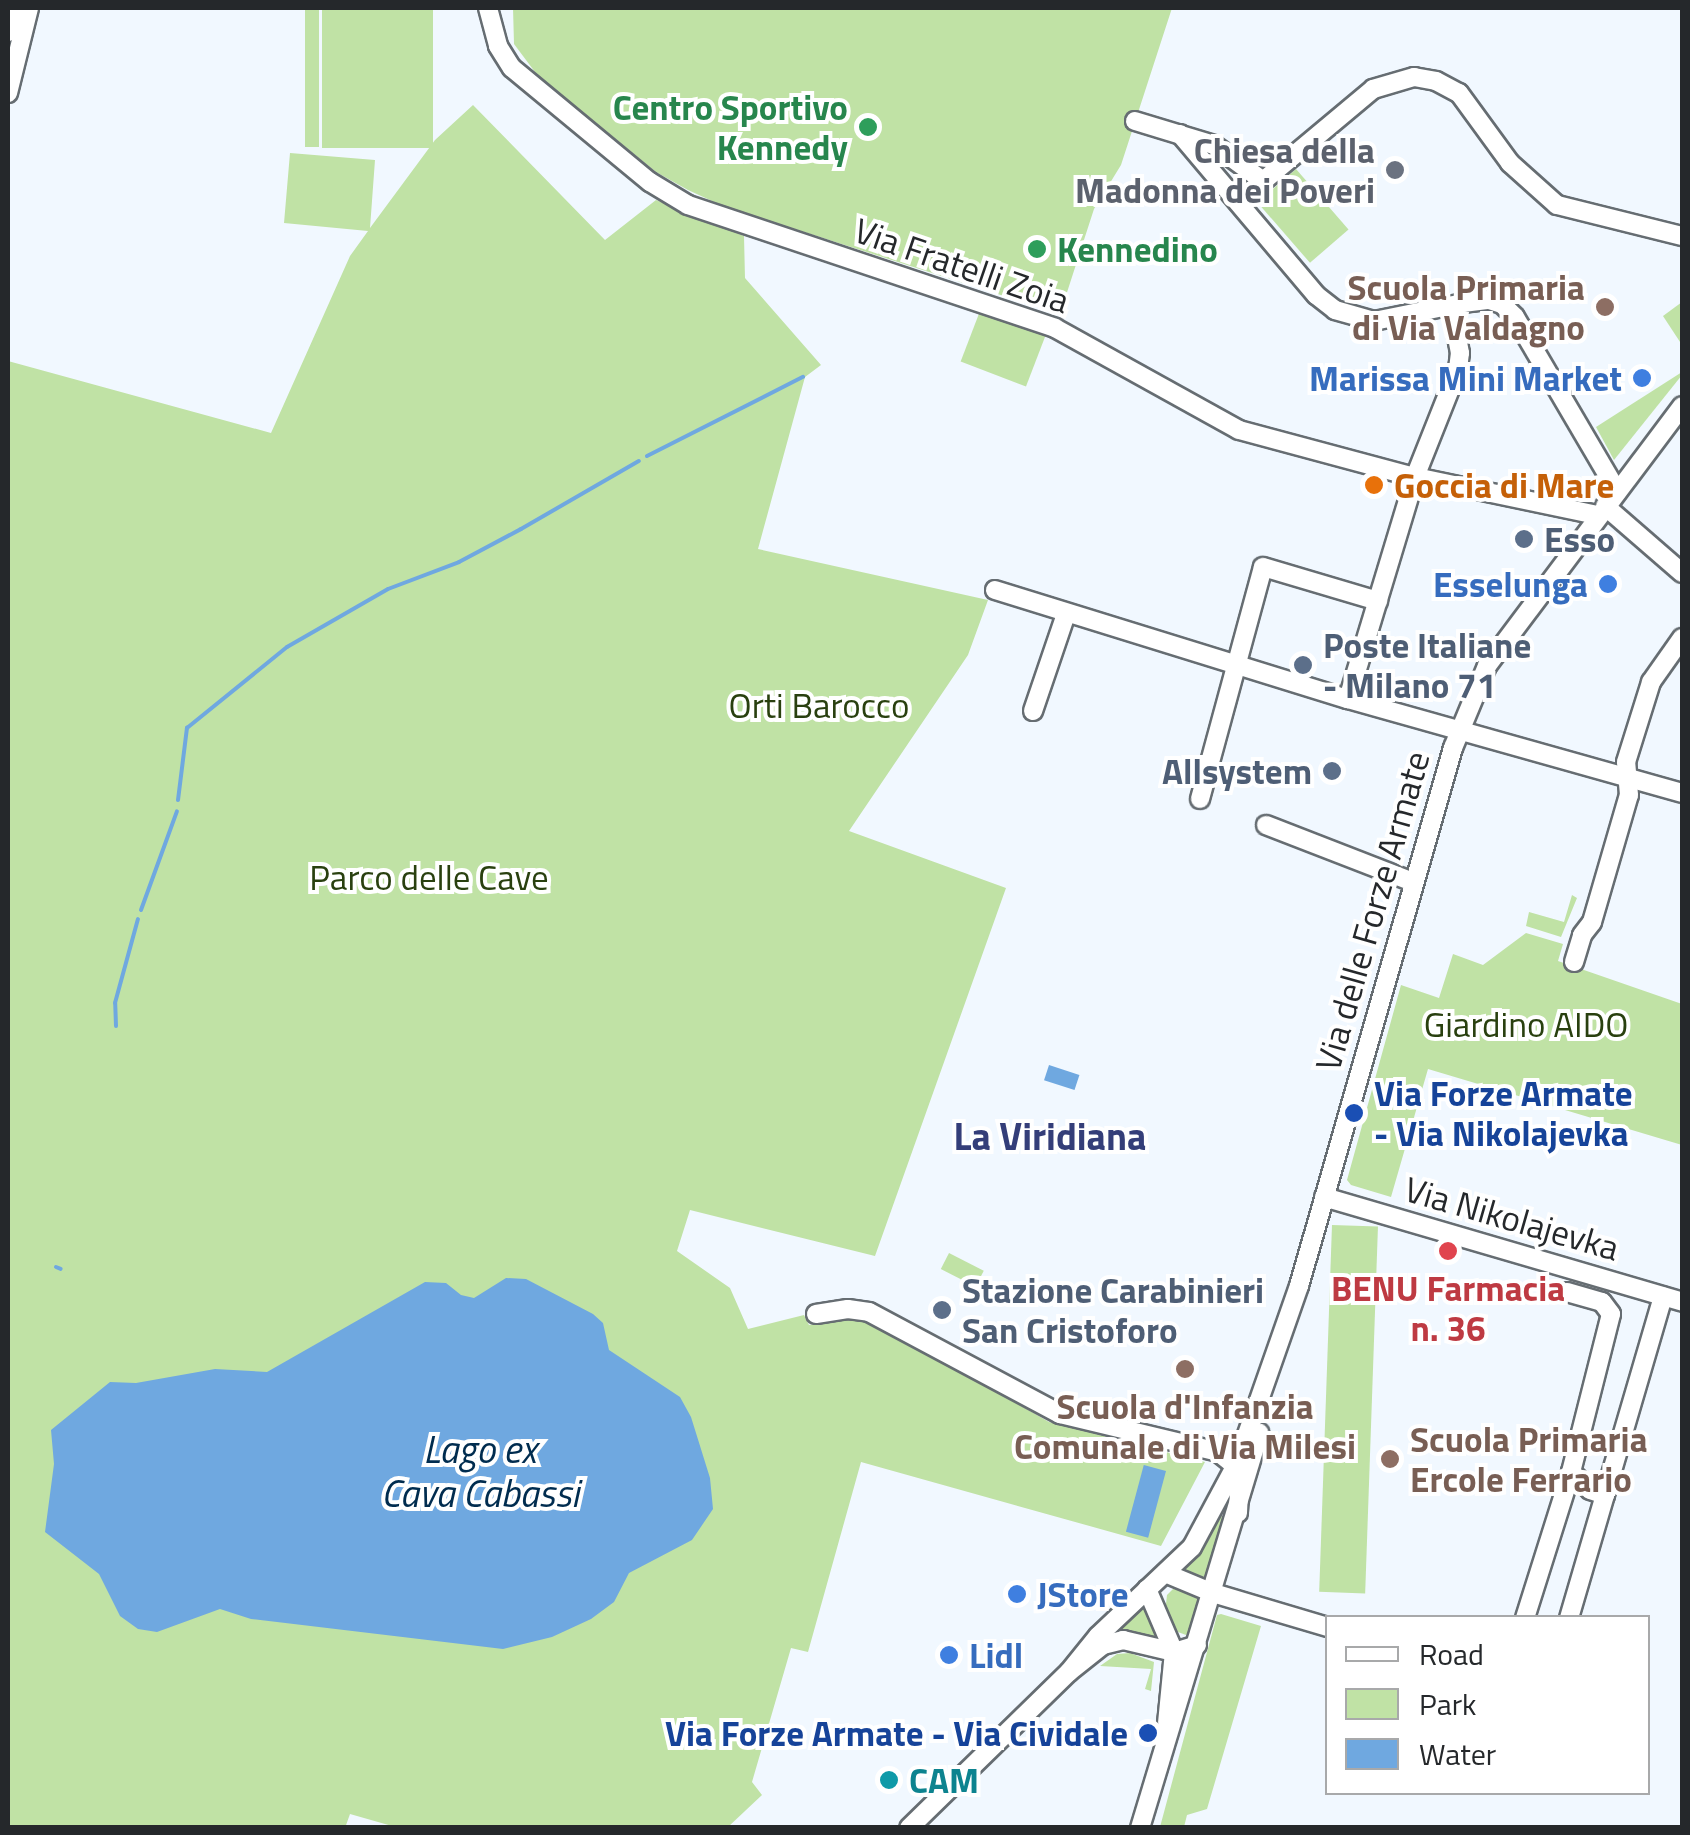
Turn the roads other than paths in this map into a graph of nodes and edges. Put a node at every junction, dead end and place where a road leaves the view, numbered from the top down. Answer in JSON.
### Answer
{"nodes":[{"id":1,"x":14,"y":8,"type":"edge"},
{"id":2,"x":29,"y":8,"type":"edge"},
{"id":3,"x":488,"y":8,"type":"edge"},
{"id":4,"x":8,"y":32,"type":"edge"},
{"id":5,"x":8,"y":93,"type":"edge"},
{"id":6,"x":1135,"y":122,"type":"dead end"},
{"id":7,"x":1208,"y":152,"type":"junction"},
{"id":8,"x":1263,"y":181,"type":"junction"},
{"id":9,"x":1238,"y":202,"type":"junction"},
{"id":10,"x":1682,"y":236,"type":"edge"},
{"id":11,"x":1451,"y":306,"type":"junction"},
{"id":12,"x":1682,"y":407,"type":"edge"},
{"id":13,"x":1415,"y":477,"type":"junction"},
{"id":14,"x":1617,"y":491,"type":"junction"},
{"id":15,"x":1601,"y":511,"type":"junction"},
{"id":16,"x":1682,"y":573,"type":"edge"},
{"id":17,"x":995,"y":590,"type":"dead end"},
{"id":18,"x":1378,"y":601,"type":"junction"},
{"id":19,"x":1066,"y":614,"type":"junction"},
{"id":20,"x":1682,"y":638,"type":"edge"},
{"id":21,"x":1236,"y":664,"type":"junction"},
{"id":22,"x":1348,"y":699,"type":"junction"},
{"id":23,"x":1033,"y":711,"type":"dead end"},
{"id":24,"x":1459,"y":729,"type":"junction"},
{"id":25,"x":1626,"y":776,"type":"junction"},
{"id":26,"x":1682,"y":793,"type":"edge"},
{"id":27,"x":1200,"y":799,"type":"dead end"},
{"id":28,"x":1266,"y":826,"type":"dead end"},
{"id":29,"x":1413,"y":882,"type":"junction"},
{"id":30,"x":1574,"y":962,"type":"dead end"},
{"id":31,"x":1324,"y":1197,"type":"junction"},
{"id":32,"x":1567,"y":1292,"type":"dead end"},
{"id":33,"x":1663,"y":1296,"type":"junction"},
{"id":34,"x":1682,"y":1302,"type":"edge"},
{"id":35,"x":816,"y":1314,"type":"dead end"},
{"id":36,"x":1272,"y":1374,"type":"junction"},
{"id":37,"x":1204,"y":1448,"type":"junction"},
{"id":38,"x":1237,"y":1463,"type":"junction"},
{"id":39,"x":1571,"y":1472,"type":"junction"},
{"id":40,"x":1228,"y":1484,"type":"junction"},
{"id":41,"x":1604,"y":1494,"type":"junction"},
{"id":42,"x":1238,"y":1513,"type":"junction"},
{"id":43,"x":1165,"y":1573,"type":"junction"},
{"id":44,"x":1146,"y":1589,"type":"junction"},
{"id":45,"x":1213,"y":1593,"type":"junction"},
{"id":46,"x":1526,"y":1615,"type":"edge"},
{"id":47,"x":1569,"y":1615,"type":"edge"},
{"id":48,"x":1325,"y":1626,"type":"edge"},
{"id":49,"x":1197,"y":1645,"type":"junction"},
{"id":50,"x":1174,"y":1652,"type":"junction"},
{"id":51,"x":1069,"y":1672,"type":"junction"},
{"id":52,"x":1167,"y":1728,"type":"junction"},
{"id":53,"x":910,"y":1828,"type":"edge"},
{"id":54,"x":1140,"y":1828,"type":"edge"}],
"edges":[{"from":1,"to":4,"type":"street"},
{"from":2,"to":5,"type":"street"},
{"from":3,"to":13,"type":"street","name":"Via Fratelli Zoia"},
{"from":6,"to":7,"type":"street"},
{"from":7,"to":8,"type":"street"},
{"from":7,"to":9,"type":"street"},
{"from":8,"to":9,"type":"street"},
{"from":8,"to":10,"type":"street"},
{"from":9,"to":11,"type":"street"},
{"from":11,"to":13,"type":"street"},
{"from":11,"to":14,"type":"street"},
{"from":12,"to":14,"type":"street","name":"Via delle Forze Armate"},
{"from":13,"to":15,"type":"street","name":"Via Fratelli Zoia"},
{"from":13,"to":18,"type":"street"},
{"from":14,"to":15,"type":"street","name":"Via delle Forze Armate"},
{"from":15,"to":16,"type":"street"},
{"from":15,"to":24,"type":"street","name":"Via delle Forze Armate"},
{"from":17,"to":19,"type":"street"},
{"from":18,"to":21,"type":"street"},
{"from":18,"to":22,"type":"street"},
{"from":19,"to":21,"type":"street"},
{"from":19,"to":23,"type":"street"},
{"from":20,"to":25,"type":"street"},
{"from":21,"to":22,"type":"street"},
{"from":21,"to":27,"type":"street"},
{"from":22,"to":24,"type":"street"},
{"from":24,"to":25,"type":"street"},
{"from":24,"to":29,"type":"street","name":"Via delle Forze Armate"},
{"from":25,"to":26,"type":"street"},
{"from":25,"to":30,"type":"street"},
{"from":28,"to":29,"type":"street"},
{"from":29,"to":31,"type":"street","name":"Via delle Forze Armate"},
{"from":31,"to":33,"type":"street","name":"Via Nikolajevka"},
{"from":31,"to":36,"type":"street","name":"Via delle Forze Armate"},
{"from":32,"to":39,"type":"street"},
{"from":33,"to":34,"type":"street","name":"Via Nikolajevka"},
{"from":33,"to":41,"type":"street"},
{"from":35,"to":37,"type":"street"},
{"from":36,"to":38,"type":"street","name":"Via delle Forze Armate"},
{"from":36,"to":42,"type":"street","name":"Via delle Forze Armate"},
{"from":37,"to":38,"type":"street"},
{"from":37,"to":40,"type":"street"},
{"from":38,"to":40,"type":"street","name":"Via delle Forze Armate"},
{"from":38,"to":42,"type":"street"},
{"from":39,"to":41,"type":"street"},
{"from":39,"to":46,"type":"street"},
{"from":40,"to":43,"type":"street","name":"Via delle Forze Armate"},
{"from":41,"to":47,"type":"street"},
{"from":42,"to":45,"type":"street","name":"Via delle Forze Armate"},
{"from":43,"to":44,"type":"street","name":"Via delle Forze Armate"},
{"from":43,"to":45,"type":"street"},
{"from":44,"to":50,"type":"street"},
{"from":44,"to":51,"type":"street","name":"Via delle Forze Armate"},
{"from":45,"to":48,"type":"street"},
{"from":45,"to":49,"type":"street","name":"Via delle Forze Armate"},
{"from":49,"to":50,"type":"street","name":"Via delle Forze Armate"},
{"from":49,"to":52,"type":"street"},
{"from":50,"to":51,"type":"street","name":"Via delle Forze Armate"},
{"from":50,"to":52,"type":"street"},
{"from":51,"to":53,"type":"street","name":"Via delle Forze Armate"},
{"from":52,"to":54,"type":"street"}]}
